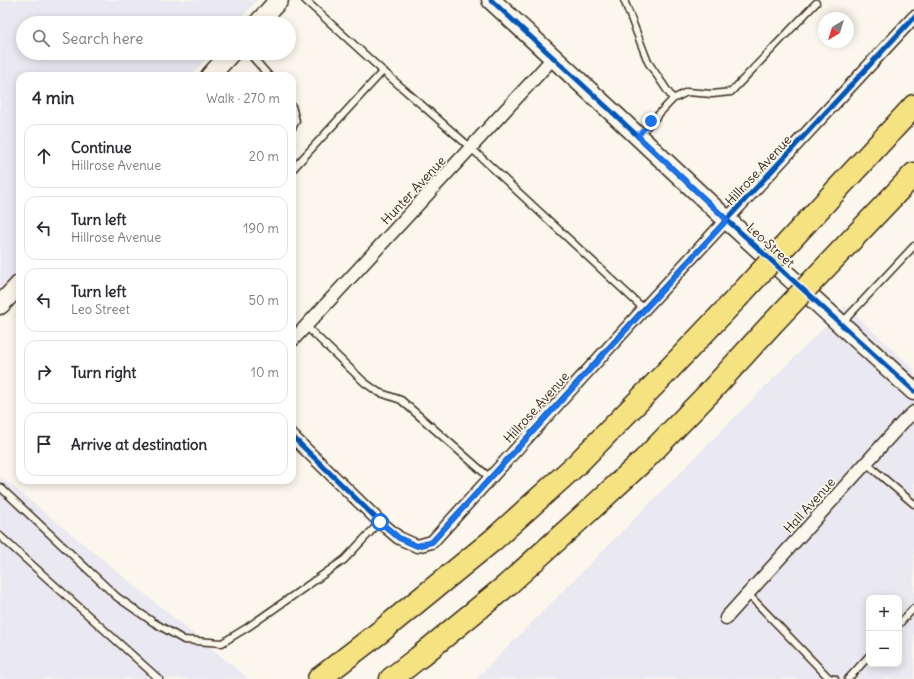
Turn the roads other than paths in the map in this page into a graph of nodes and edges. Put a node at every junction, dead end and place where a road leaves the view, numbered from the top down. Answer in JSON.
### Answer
{"nodes":[{"id":1,"x":279,"y":0,"type":"edge"},
{"id":2,"x":305,"y":0,"type":"edge"},
{"id":3,"x":491,"y":0,"type":"edge"},
{"id":4,"x":624,"y":0,"type":"edge"},
{"id":5,"x":816,"y":3,"type":"dead end"},
{"id":6,"x":264,"y":16,"type":"edge"},
{"id":7,"x":914,"y":17,"type":"edge"},
{"id":8,"x":553,"y":58,"type":"junction"},
{"id":9,"x":225,"y":60,"type":"edge"},
{"id":10,"x":255,"y":60,"type":"edge"},
{"id":11,"x":383,"y":71,"type":"junction"},
{"id":12,"x":214,"y":72,"type":"edge"},
{"id":13,"x":266,"y":72,"type":"edge"},
{"id":14,"x":673,"y":98,"type":"junction"},
{"id":15,"x":914,"y":106,"type":"edge"},
{"id":16,"x":638,"y":136,"type":"junction"},
{"id":17,"x":471,"y":148,"type":"junction"},
{"id":18,"x":296,"y":166,"type":"edge"},
{"id":19,"x":914,"y":174,"type":"edge"},
{"id":20,"x":727,"y":220,"type":"junction"},
{"id":21,"x":914,"y":246,"type":"edge"},
{"id":22,"x":16,"y":288,"type":"edge"},
{"id":23,"x":0,"y":305,"type":"edge"},
{"id":24,"x":644,"y":309,"type":"junction"},
{"id":25,"x":841,"y":325,"type":"junction"},
{"id":26,"x":306,"y":326,"type":"junction"},
{"id":27,"x":296,"y":337,"type":"edge"},
{"id":28,"x":914,"y":391,"type":"edge"},
{"id":29,"x":914,"y":412,"type":"edge"},
{"id":30,"x":296,"y":440,"type":"edge"},
{"id":31,"x":866,"y":463,"type":"junction"},
{"id":32,"x":490,"y":478,"type":"junction"},
{"id":33,"x":0,"y":486,"type":"edge"},
{"id":34,"x":914,"y":504,"type":"edge"},
{"id":35,"x":380,"y":522,"type":"junction"},
{"id":36,"x":0,"y":536,"type":"edge"},
{"id":37,"x":748,"y":594,"type":"junction"},
{"id":38,"x":914,"y":608,"type":"edge"},
{"id":39,"x":726,"y":618,"type":"dead end"},
{"id":40,"x":902,"y":621,"type":"edge"},
{"id":41,"x":866,"y":659,"type":"edge"},
{"id":42,"x":159,"y":679,"type":"edge"},
{"id":43,"x":319,"y":679,"type":"edge"},
{"id":44,"x":391,"y":679,"type":"edge"},
{"id":45,"x":835,"y":679,"type":"edge"},
{"id":46,"x":848,"y":679,"type":"edge"}],
"edges":[{"from":1,"to":6,"type":"street"},
{"from":2,"to":11,"type":"lane"},
{"from":3,"to":8,"type":"street","name":"Leo Street"},
{"from":4,"to":14,"type":"lane"},
{"from":5,"to":14,"type":"lane"},
{"from":7,"to":20,"type":"street","name":"Hillrose Avenue"},
{"from":8,"to":16,"type":"street","name":"Leo Street"},
{"from":8,"to":17,"type":"street","name":"Hunter Avenue"},
{"from":9,"to":12,"type":"street"},
{"from":10,"to":13,"type":"lane"},
{"from":11,"to":17,"type":"lane"},
{"from":11,"to":18,"type":"lane"},
{"from":14,"to":16,"type":"lane"},
{"from":15,"to":43,"type":"highway","bridge":true},
{"from":16,"to":20,"type":"street","name":"Leo Street"},
{"from":17,"to":24,"type":"lane"},
{"from":17,"to":26,"type":"street","name":"Hunter Avenue"},
{"from":19,"to":44,"type":"highway","bridge":true},
{"from":20,"to":24,"type":"street","name":"Hillrose Avenue"},
{"from":20,"to":25,"type":"street","name":"Leo Street"},
{"from":21,"to":25,"type":"lane"},
{"from":22,"to":23,"type":"street"},
{"from":24,"to":32,"type":"street","name":"Hillrose Avenue"},
{"from":25,"to":28,"type":"street","name":"Leo Street"},
{"from":26,"to":27,"type":"street","name":"Hunter Avenue"},
{"from":26,"to":32,"type":"lane"},
{"from":29,"to":31,"type":"street","name":"Hall Avenue"},
{"from":30,"to":35,"type":"street","name":"Hillrose Avenue"},
{"from":31,"to":34,"type":"lane"},
{"from":31,"to":37,"type":"street","name":"Hall Avenue"},
{"from":32,"to":35,"type":"street","name":"Hillrose Avenue"},
{"from":33,"to":35,"type":"lane"},
{"from":36,"to":42,"type":"lane"},
{"from":37,"to":39,"type":"street","name":"Hall Avenue"},
{"from":37,"to":45,"type":"lane"},
{"from":38,"to":40,"type":"lane"},
{"from":41,"to":46,"type":"lane"}]}
